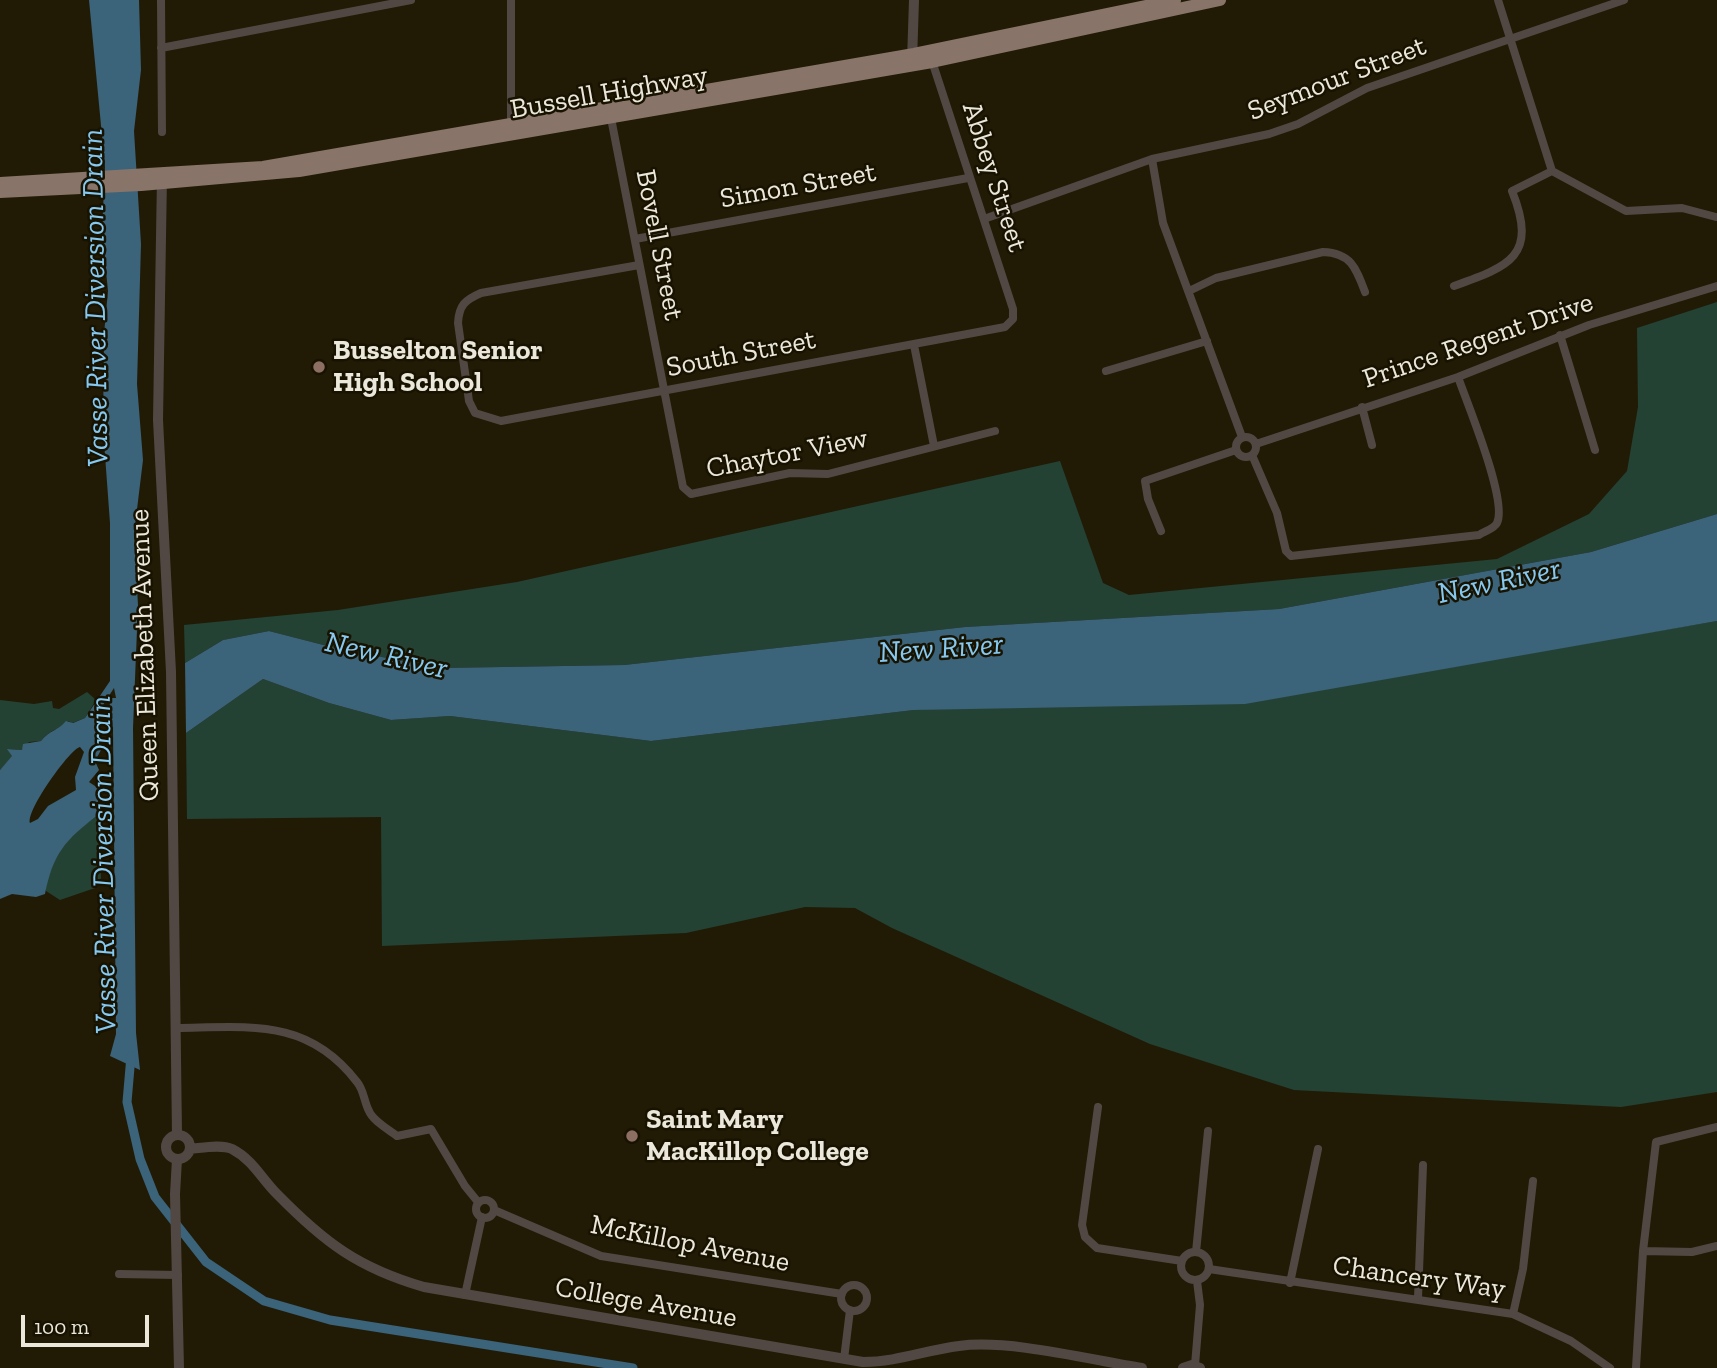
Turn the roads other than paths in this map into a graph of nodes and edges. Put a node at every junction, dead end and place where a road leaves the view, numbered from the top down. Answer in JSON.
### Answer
{"nodes":[{"id":1,"x":161,"y":0,"type":"edge"},
{"id":2,"x":411,"y":0,"type":"edge"},
{"id":3,"x":511,"y":0,"type":"edge"},
{"id":4,"x":914,"y":0,"type":"edge"},
{"id":5,"x":1175,"y":0,"type":"edge"},
{"id":6,"x":1220,"y":0,"type":"edge"},
{"id":7,"x":1497,"y":0,"type":"edge"},
{"id":8,"x":1624,"y":0,"type":"edge"},
{"id":9,"x":1508,"y":40,"type":"junction"},
{"id":10,"x":161,"y":48,"type":"junction"},
{"id":11,"x":931,"y":56,"type":"junction"},
{"id":12,"x":913,"y":59,"type":"junction"},
{"id":13,"x":610,"y":112,"type":"junction"},
{"id":14,"x":511,"y":130,"type":"junction"},
{"id":15,"x":162,"y":132,"type":"dead end"},
{"id":16,"x":1152,"y":159,"type":"junction"},
{"id":17,"x":1552,"y":171,"type":"junction"},
{"id":18,"x":162,"y":178,"type":"junction"},
{"id":19,"x":968,"y":178,"type":"junction"},
{"id":20,"x":0,"y":183,"type":"edge"},
{"id":21,"x":94,"y":183,"type":"junction"},
{"id":22,"x":0,"y":192,"type":"edge"},
{"id":23,"x":1716,"y":216,"type":"edge"},
{"id":24,"x":984,"y":219,"type":"junction"},
{"id":25,"x":635,"y":239,"type":"junction"},
{"id":26,"x":639,"y":265,"type":"junction"},
{"id":27,"x":1454,"y":286,"type":"dead end"},
{"id":28,"x":1717,"y":286,"type":"edge"},
{"id":29,"x":1189,"y":291,"type":"junction"},
{"id":30,"x":1365,"y":292,"type":"dead end"},
{"id":31,"x":1013,"y":319,"type":"joint"},
{"id":32,"x":1560,"y":335,"type":"junction"},
{"id":33,"x":1207,"y":341,"type":"junction"},
{"id":34,"x":914,"y":345,"type":"junction"},
{"id":35,"x":1106,"y":371,"type":"dead end"},
{"id":36,"x":1458,"y":377,"type":"junction"},
{"id":37,"x":666,"y":392,"type":"junction"},
{"id":38,"x":1362,"y":407,"type":"junction"},
{"id":39,"x":995,"y":431,"type":"dead end"},
{"id":40,"x":1242,"y":438,"type":"junction"},
{"id":41,"x":1256,"y":444,"type":"junction"},
{"id":42,"x":1372,"y":445,"type":"dead end"},
{"id":43,"x":934,"y":446,"type":"junction"},
{"id":44,"x":1236,"y":450,"type":"junction"},
{"id":45,"x":1595,"y":450,"type":"dead end"},
{"id":46,"x":1252,"y":455,"type":"junction"},
{"id":47,"x":1161,"y":531,"type":"dead end"},
{"id":48,"x":177,"y":1028,"type":"junction"},
{"id":49,"x":1098,"y":1107,"type":"dead end"},
{"id":50,"x":1717,"y":1128,"type":"edge"},
{"id":51,"x":1208,"y":1131,"type":"dead end"},
{"id":52,"x":177,"y":1135,"type":"junction"},
{"id":53,"x":190,"y":1149,"type":"junction"},
{"id":54,"x":1318,"y":1149,"type":"dead end"},
{"id":55,"x":177,"y":1159,"type":"junction"},
{"id":56,"x":1423,"y":1165,"type":"dead end"},
{"id":57,"x":1533,"y":1181,"type":"dead end"},
{"id":58,"x":478,"y":1202,"type":"junction"},
{"id":59,"x":494,"y":1210,"type":"junction"},
{"id":60,"x":482,"y":1217,"type":"junction"},
{"id":61,"x":1717,"y":1246,"type":"edge"},
{"id":62,"x":1643,"y":1251,"type":"junction"},
{"id":63,"x":1196,"y":1252,"type":"junction"},
{"id":64,"x":1182,"y":1261,"type":"junction"},
{"id":65,"x":1209,"y":1269,"type":"junction"},
{"id":66,"x":119,"y":1274,"type":"dead end"},
{"id":67,"x":178,"y":1275,"type":"junction"},
{"id":68,"x":1197,"y":1280,"type":"junction"},
{"id":69,"x":1290,"y":1283,"type":"junction"},
{"id":70,"x":842,"y":1294,"type":"junction"},
{"id":71,"x":465,"y":1295,"type":"junction"},
{"id":72,"x":1418,"y":1298,"type":"junction"},
{"id":73,"x":850,"y":1310,"type":"junction"},
{"id":74,"x":1513,"y":1314,"type":"junction"},
{"id":75,"x":844,"y":1359,"type":"junction"},
{"id":76,"x":1198,"y":1367,"type":"edge"},
{"id":77,"x":179,"y":1368,"type":"edge"},
{"id":78,"x":1142,"y":1368,"type":"edge"},
{"id":79,"x":1183,"y":1368,"type":"edge"},
{"id":80,"x":1610,"y":1368,"type":"edge"},
{"id":81,"x":1636,"y":1368,"type":"edge"}],
"edges":[{"from":1,"to":10,"type":"street"},
{"from":2,"to":10,"type":"street"},
{"from":3,"to":14,"type":"street"},
{"from":4,"to":12,"type":"street"},
{"from":5,"to":11,"type":"main road","name":"Bussell Highway"},
{"from":6,"to":11,"type":"main road","name":"Bussell Highway"},
{"from":7,"to":9,"type":"street"},
{"from":8,"to":9,"type":"street","name":"Seymour Street"},
{"from":9,"to":16,"type":"street","name":"Seymour Street"},
{"from":9,"to":17,"type":"street"},
{"from":10,"to":15,"type":"street"},
{"from":11,"to":12,"type":"main road","name":"Bussell Highway"},
{"from":11,"to":19,"type":"street","name":"Abbey Street"},
{"from":12,"to":13,"type":"main road","name":"Bussell Highway"},
{"from":13,"to":14,"type":"main road","name":"Bussell Highway"},
{"from":13,"to":25,"type":"street","name":"Bovell Street"},
{"from":14,"to":18,"type":"main road","name":"Bussell Highway"},
{"from":16,"to":24,"type":"street","name":"Seymour Street"},
{"from":16,"to":29,"type":"street"},
{"from":17,"to":23,"type":"street"},
{"from":17,"to":27,"type":"street"},
{"from":18,"to":21,"type":"main road","name":"Bussell Highway"},
{"from":18,"to":48,"type":"street","name":"Queen Elizabeth Avenue"},
{"from":19,"to":24,"type":"street","name":"Abbey Street"},
{"from":19,"to":25,"type":"street","name":"Simon Street"},
{"from":20,"to":21,"type":"main road","name":"Bussell Highway"},
{"from":21,"to":22,"type":"main road","name":"Bussell Highway"},
{"from":24,"to":31,"type":"street","name":"Abbey Street"},
{"from":25,"to":26,"type":"street","name":"Bovell Street"},
{"from":26,"to":37,"type":"street","name":"Bovell Street"},
{"from":26,"to":37,"type":"street","name":"South Street"},
{"from":28,"to":32,"type":"street","name":"Prince Regent Drive"},
{"from":29,"to":30,"type":"street"},
{"from":29,"to":33,"type":"street"},
{"from":31,"to":34,"type":"street","name":"South Street"},
{"from":32,"to":36,"type":"street","name":"Prince Regent Drive"},
{"from":32,"to":45,"type":"street"},
{"from":33,"to":35,"type":"street"},
{"from":33,"to":40,"type":"street"},
{"from":34,"to":37,"type":"street","name":"South Street"},
{"from":34,"to":43,"type":"street"},
{"from":36,"to":38,"type":"street","name":"Prince Regent Drive"},
{"from":36,"to":46,"type":"street"},
{"from":37,"to":43,"type":"street","name":"Chaytor View"},
{"from":38,"to":41,"type":"street","name":"Prince Regent Drive"},
{"from":38,"to":42,"type":"street"},
{"from":39,"to":43,"type":"street","name":"Chaytor View"},
{"from":40,"to":41,"type":"street"},
{"from":40,"to":44,"type":"street"},
{"from":41,"to":46,"type":"street"},
{"from":44,"to":46,"type":"street"},
{"from":44,"to":47,"type":"street"},
{"from":48,"to":52,"type":"street","name":"Queen Elizabeth Avenue"},
{"from":48,"to":58,"type":"street"},
{"from":49,"to":64,"type":"street"},
{"from":50,"to":62,"type":"street"},
{"from":51,"to":63,"type":"street"},
{"from":52,"to":53,"type":"street"},
{"from":52,"to":55,"type":"street"},
{"from":53,"to":55,"type":"street"},
{"from":53,"to":71,"type":"street","name":"College Avenue"},
{"from":54,"to":69,"type":"street"},
{"from":55,"to":67,"type":"street"},
{"from":56,"to":72,"type":"street"},
{"from":57,"to":74,"type":"street"},
{"from":58,"to":59,"type":"street"},
{"from":58,"to":60,"type":"street"},
{"from":59,"to":60,"type":"street"},
{"from":59,"to":70,"type":"street","name":"McKillop Avenue"},
{"from":60,"to":71,"type":"street"},
{"from":61,"to":62,"type":"street"},
{"from":62,"to":81,"type":"street"},
{"from":63,"to":64,"type":"street"},
{"from":63,"to":65,"type":"street"},
{"from":64,"to":68,"type":"street"},
{"from":65,"to":68,"type":"street"},
{"from":65,"to":69,"type":"street","name":"Chancery Way"},
{"from":66,"to":67,"type":"street"},
{"from":67,"to":77,"type":"street"},
{"from":68,"to":76,"type":"street"},
{"from":69,"to":72,"type":"street","name":"Chancery Way"},
{"from":70,"to":73,"type":"street"},
{"from":70,"to":73,"type":"street"},
{"from":71,"to":75,"type":"street","name":"College Avenue"},
{"from":72,"to":74,"type":"street","name":"Chancery Way"},
{"from":73,"to":75,"type":"street"},
{"from":74,"to":80,"type":"street","name":"Chancery Way"},
{"from":75,"to":78,"type":"street","name":"College Avenue"},
{"from":76,"to":79,"type":"street"}]}
